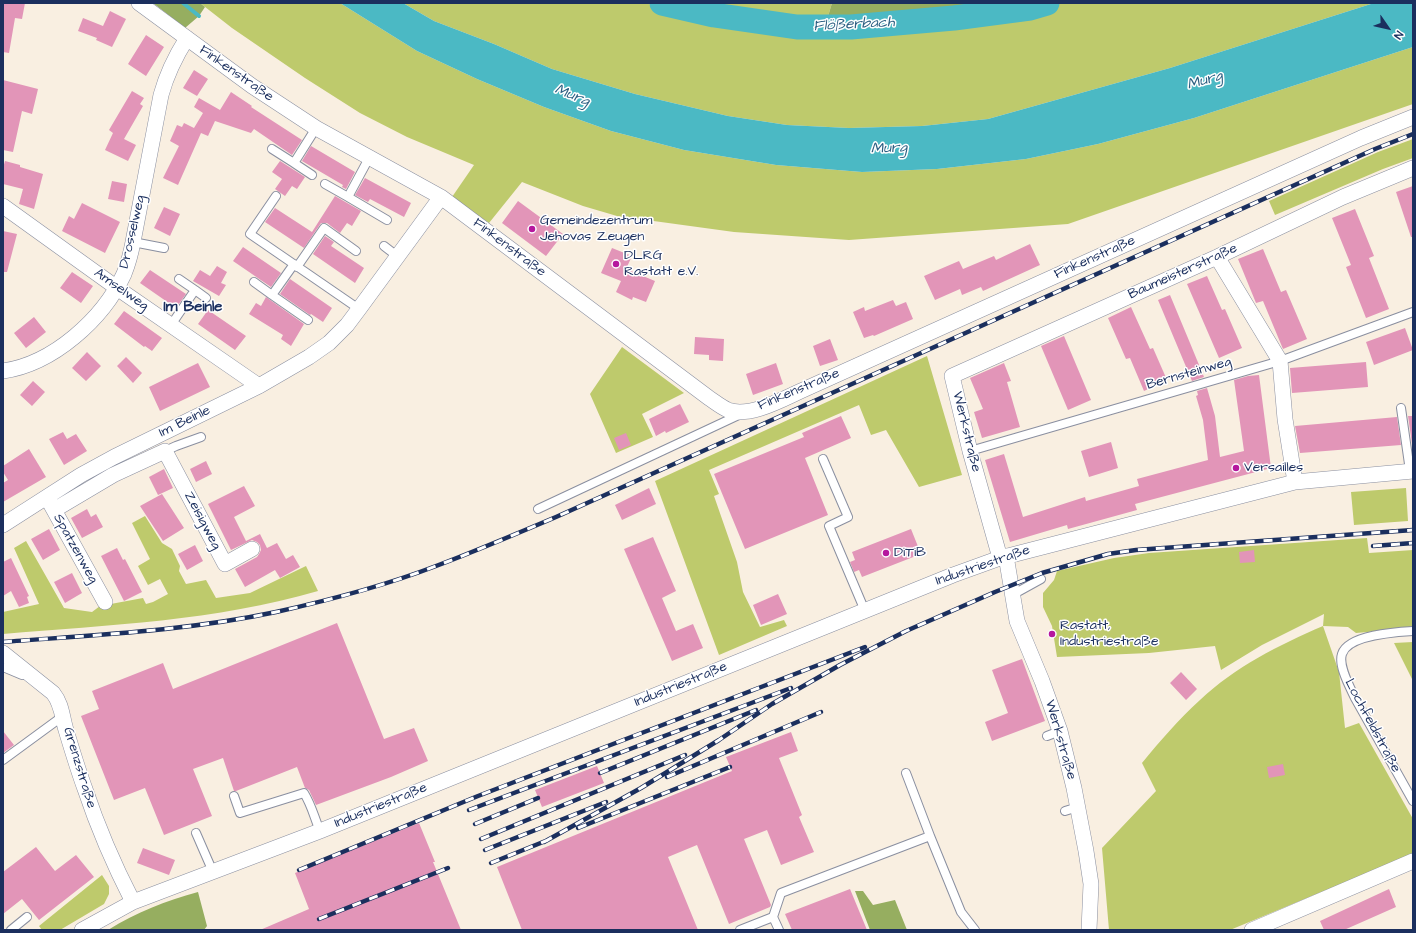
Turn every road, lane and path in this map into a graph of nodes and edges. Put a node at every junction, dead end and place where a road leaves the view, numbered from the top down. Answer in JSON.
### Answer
{"nodes":[{"id":1,"x":139,"y":3,"type":"edge"},
{"id":2,"x":187,"y":38,"type":"junction"},
{"id":3,"x":1413,"y":117,"type":"edge"},
{"id":4,"x":316,"y":128,"type":"junction"},
{"id":5,"x":272,"y":150,"type":"dead end"},
{"id":6,"x":369,"y":158,"type":"junction"},
{"id":7,"x":294,"y":164,"type":"junction"},
{"id":8,"x":1413,"y":168,"type":"edge"},
{"id":9,"x":312,"y":175,"type":"dead end"},
{"id":10,"x":326,"y":184,"type":"dead end"},
{"id":11,"x":276,"y":196,"type":"dead end"},
{"id":12,"x":348,"y":197,"type":"junction"},
{"id":13,"x":441,"y":197,"type":"junction"},
{"id":14,"x":3,"y":206,"type":"edge"},
{"id":15,"x":387,"y":220,"type":"dead end"},
{"id":16,"x":133,"y":242,"type":"junction"},
{"id":17,"x":384,"y":246,"type":"dead end"},
{"id":18,"x":164,"y":248,"type":"dead end"},
{"id":19,"x":356,"y":250,"type":"dead end"},
{"id":20,"x":398,"y":256,"type":"junction"},
{"id":21,"x":1218,"y":257,"type":"junction"},
{"id":22,"x":295,"y":265,"type":"junction"},
{"id":23,"x":179,"y":279,"type":"dead end"},
{"id":24,"x":254,"y":282,"type":"dead end"},
{"id":25,"x":116,"y":288,"type":"junction"},
{"id":26,"x":196,"y":290,"type":"junction"},
{"id":27,"x":272,"y":295,"type":"junction"},
{"id":28,"x":206,"y":298,"type":"dead end"},
{"id":29,"x":359,"y":309,"type":"junction"},
{"id":30,"x":1413,"y":312,"type":"edge"},
{"id":31,"x":308,"y":320,"type":"dead end"},
{"id":32,"x":171,"y":325,"type":"junction"},
{"id":33,"x":1280,"y":361,"type":"junction"},
{"id":34,"x":3,"y":371,"type":"edge"},
{"id":35,"x":952,"y":376,"type":"joint"},
{"id":36,"x":259,"y":386,"type":"junction"},
{"id":37,"x":1401,"y":408,"type":"dead end"},
{"id":38,"x":747,"y":411,"type":"junction"},
{"id":39,"x":201,"y":437,"type":"dead end"},
{"id":40,"x":165,"y":451,"type":"junction"},
{"id":41,"x":970,"y":451,"type":"junction"},
{"id":42,"x":823,"y":459,"type":"dead end"},
{"id":43,"x":1412,"y":471,"type":"edge"},
{"id":44,"x":1295,"y":482,"type":"junction"},
{"id":45,"x":46,"y":497,"type":"junction"},
{"id":46,"x":538,"y":509,"type":"dead end"},
{"id":47,"x":54,"y":510,"type":"junction"},
{"id":48,"x":3,"y":525,"type":"edge"},
{"id":49,"x":252,"y":549,"type":"dead end"},
{"id":50,"x":1003,"y":557,"type":"junction"},
{"id":51,"x":1041,"y":579,"type":"dead end"},
{"id":52,"x":1012,"y":595,"type":"junction"},
{"id":53,"x":105,"y":602,"type":"dead end"},
{"id":54,"x":865,"y":611,"type":"junction"},
{"id":55,"x":1413,"y":631,"type":"edge"},
{"id":56,"x":3,"y":653,"type":"edge"},
{"id":57,"x":3,"y":667,"type":"edge"},
{"id":58,"x":37,"y":681,"type":"junction"},
{"id":59,"x":63,"y":716,"type":"junction"},
{"id":60,"x":3,"y":760,"type":"edge"},
{"id":61,"x":906,"y":773,"type":"dead end"},
{"id":62,"x":234,"y":796,"type":"dead end"},
{"id":63,"x":1413,"y":801,"type":"edge"},
{"id":64,"x":320,"y":831,"type":"junction"},
{"id":65,"x":196,"y":833,"type":"dead end"},
{"id":66,"x":930,"y":836,"type":"junction"},
{"id":67,"x":1413,"y":861,"type":"edge"},
{"id":68,"x":213,"y":872,"type":"junction"},
{"id":69,"x":133,"y":902,"type":"junction"},
{"id":70,"x":773,"y":917,"type":"junction"},
{"id":71,"x":27,"y":918,"type":"dead end"},
{"id":72,"x":11,"y":930,"type":"edge"},
{"id":73,"x":82,"y":930,"type":"edge"},
{"id":74,"x":740,"y":930,"type":"edge"},
{"id":75,"x":779,"y":930,"type":"edge"},
{"id":76,"x":975,"y":930,"type":"edge"},
{"id":77,"x":1089,"y":930,"type":"edge"},
{"id":78,"x":1252,"y":930,"type":"edge"}],
"edges":[{"from":1,"to":2,"type":"street","name":"Finkenstraße"},
{"from":2,"to":4,"type":"street","name":"Finkenstraße"},
{"from":2,"to":16,"type":"street","name":"Drosselweg"},
{"from":3,"to":38,"type":"street","name":"Finkenstraße"},
{"from":4,"to":6,"type":"street","name":"Finkenstraße"},
{"from":4,"to":7,"type":"lane"},
{"from":5,"to":7,"type":"lane"},
{"from":6,"to":12,"type":"lane"},
{"from":6,"to":13,"type":"street","name":"Finkenstraße"},
{"from":7,"to":9,"type":"lane"},
{"from":8,"to":21,"type":"street","name":"Baumeisterstraße"},
{"from":10,"to":12,"type":"lane"},
{"from":11,"to":22,"type":"lane"},
{"from":12,"to":15,"type":"lane"},
{"from":13,"to":20,"type":"street","name":"Im Beinle"},
{"from":13,"to":38,"type":"street","name":"Finkenstraße"},
{"from":14,"to":25,"type":"street","name":"Amselweg"},
{"from":16,"to":18,"type":"lane"},
{"from":16,"to":25,"type":"street","name":"Drosselweg"},
{"from":17,"to":20,"type":"lane"},
{"from":19,"to":22,"type":"lane"},
{"from":20,"to":29,"type":"street","name":"Im Beinle"},
{"from":21,"to":33,"type":"street"},
{"from":21,"to":35,"type":"street","name":"Baumeisterstraße"},
{"from":22,"to":27,"type":"lane"},
{"from":22,"to":29,"type":"lane"},
{"from":23,"to":26,"type":"lane"},
{"from":24,"to":27,"type":"lane"},
{"from":25,"to":32,"type":"street","name":"Amselweg"},
{"from":25,"to":34,"type":"street","name":"Drosselweg"},
{"from":26,"to":28,"type":"lane"},
{"from":26,"to":32,"type":"lane"},
{"from":27,"to":31,"type":"lane"},
{"from":29,"to":36,"type":"street","name":"Im Beinle"},
{"from":30,"to":33,"type":"lane","name":"Bernsteinweg"},
{"from":32,"to":36,"type":"street","name":"Amselweg"},
{"from":33,"to":41,"type":"lane","name":"Bernsteinweg"},
{"from":33,"to":44,"type":"street"},
{"from":35,"to":41,"type":"street","name":"Werkstraße"},
{"from":36,"to":45,"type":"street","name":"Im Beinle"},
{"from":37,"to":43,"type":"lane"},
{"from":38,"to":46,"type":"lane"},
{"from":39,"to":40,"type":"lane"},
{"from":40,"to":47,"type":"street","name":"Im Beinle"},
{"from":40,"to":49,"type":"street","name":"Zeisigweg"},
{"from":41,"to":50,"type":"street","name":"Werkstraße"},
{"from":42,"to":54,"type":"lane"},
{"from":43,"to":44,"type":"street","name":"Industriestraße"},
{"from":44,"to":50,"type":"street","name":"Industriestraße"},
{"from":45,"to":47,"type":"street","name":"Spatzenweg"},
{"from":45,"to":48,"type":"street","name":"Im Beinle"},
{"from":47,"to":53,"type":"street","name":"Spatzenweg"},
{"from":50,"to":52,"type":"street","name":"Werkstraße"},
{"from":50,"to":54,"type":"street","name":"Industriestraße"},
{"from":51,"to":52,"type":"lane"},
{"from":52,"to":77,"type":"street","name":"Werkstraße"},
{"from":54,"to":64,"type":"street","name":"Industriestraße"},
{"from":55,"to":63,"type":"lane","name":"Lochfeldstraße"},
{"from":56,"to":58,"type":"street","name":"Grenzstraße"},
{"from":57,"to":58,"type":"lane"},
{"from":58,"to":59,"type":"street","name":"Grenzstraße"},
{"from":59,"to":60,"type":"lane"},
{"from":59,"to":69,"type":"street","name":"Grenzstraße"},
{"from":61,"to":66,"type":"lane"},
{"from":62,"to":64,"type":"lane"},
{"from":64,"to":68,"type":"street","name":"Industriestraße"},
{"from":65,"to":68,"type":"lane"},
{"from":66,"to":70,"type":"lane"},
{"from":66,"to":76,"type":"lane"},
{"from":67,"to":78,"type":"street"},
{"from":68,"to":69,"type":"street","name":"Industriestraße"},
{"from":69,"to":73,"type":"street","name":"Industriestraße"},
{"from":70,"to":74,"type":"lane"},
{"from":70,"to":75,"type":"lane"},
{"from":71,"to":72,"type":"lane"}]}
